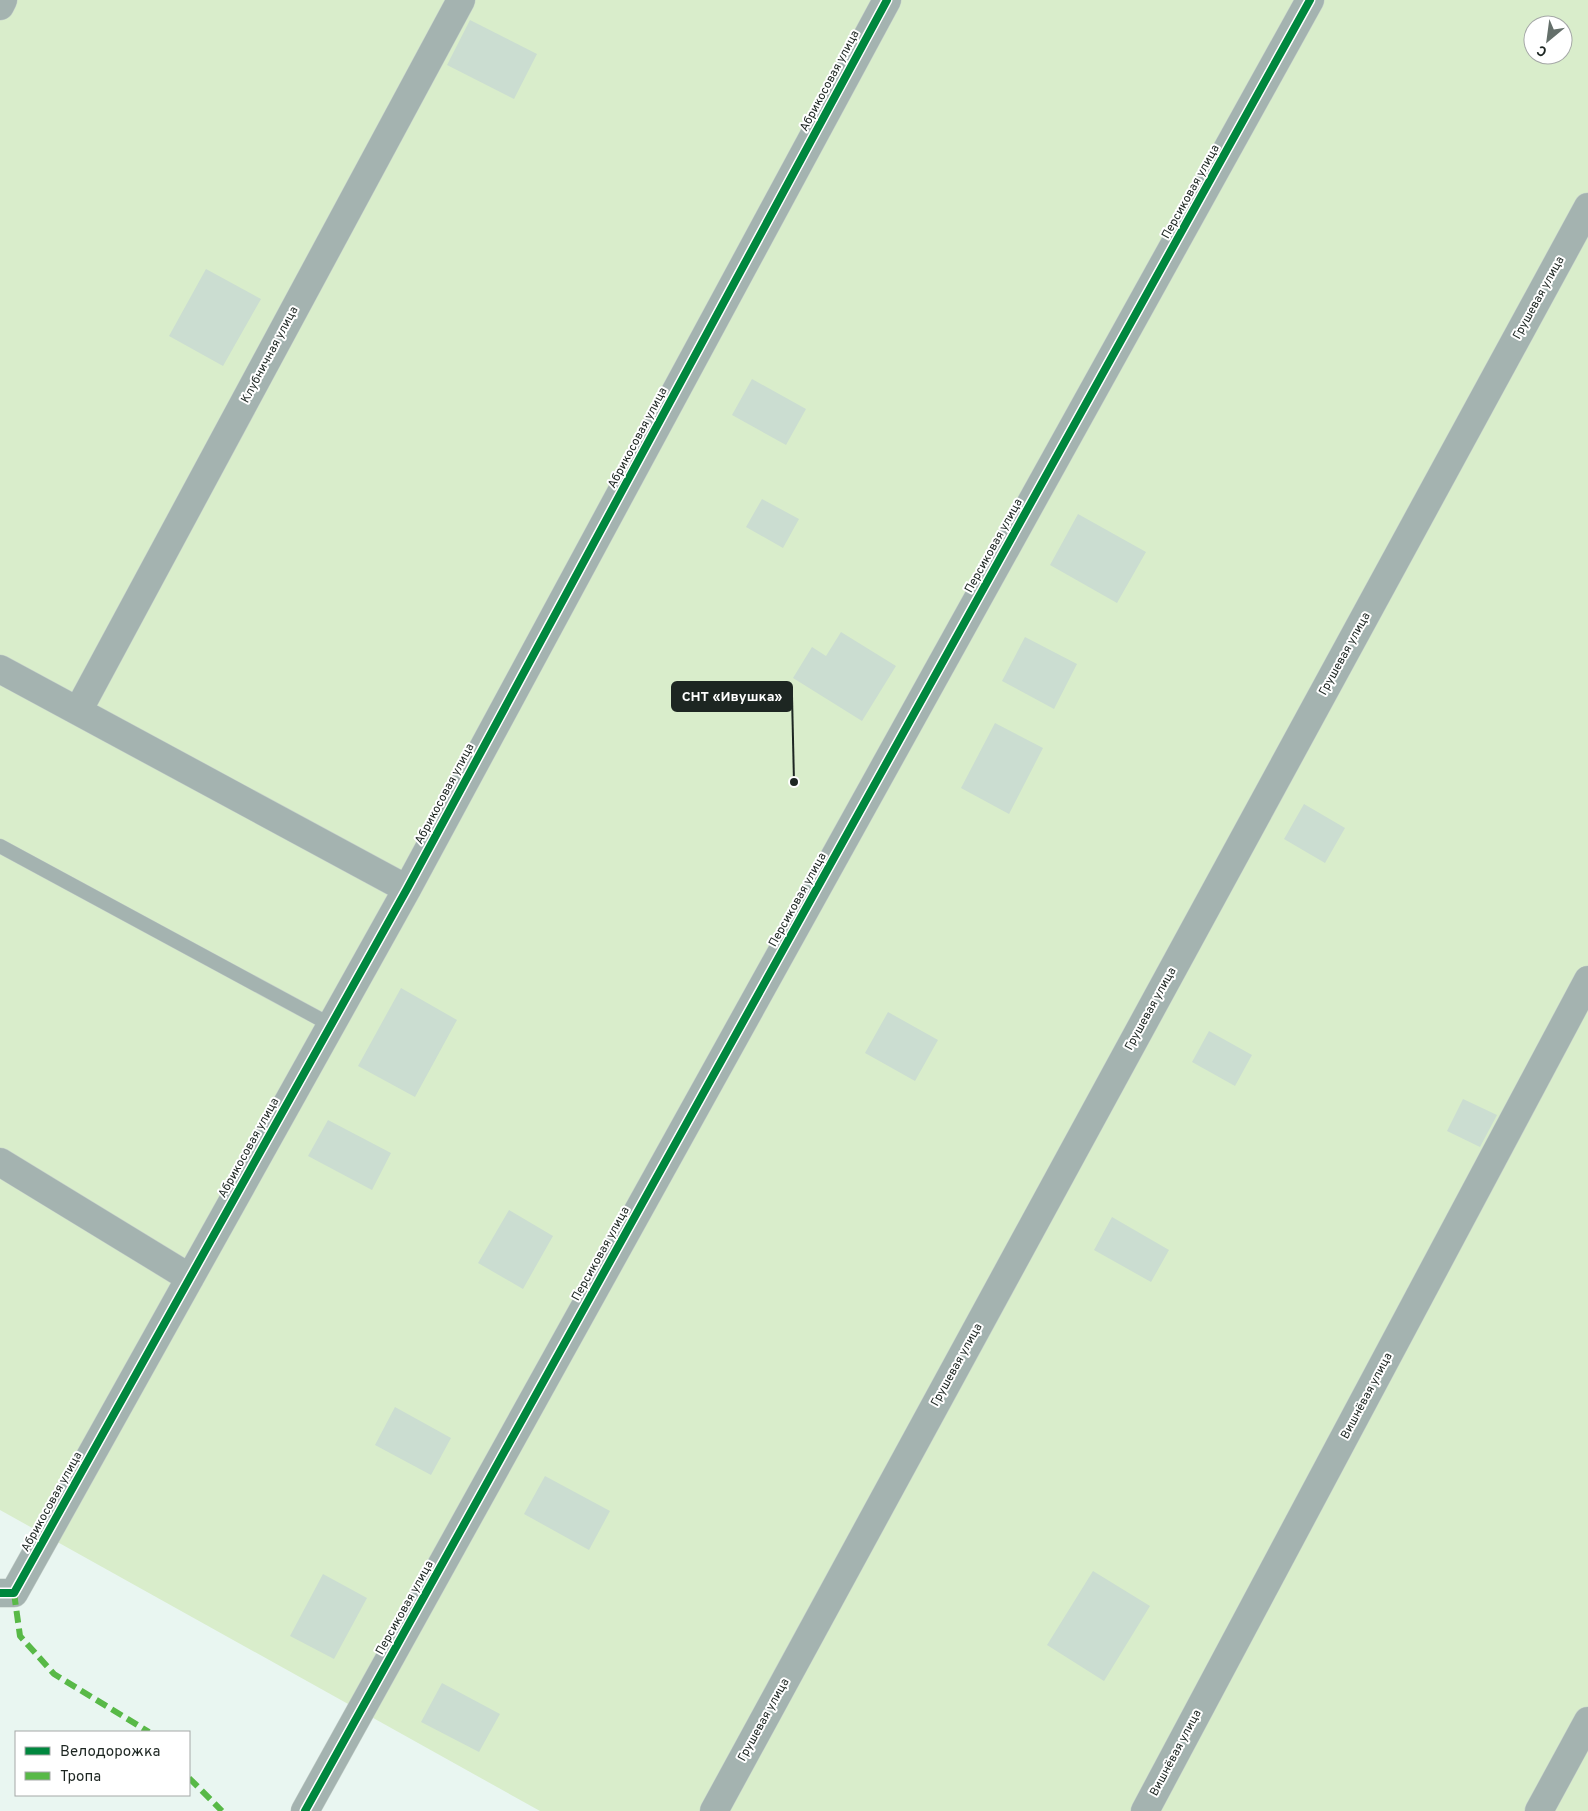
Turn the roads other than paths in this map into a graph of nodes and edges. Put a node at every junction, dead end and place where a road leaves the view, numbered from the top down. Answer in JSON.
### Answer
{"nodes":[{"id":1,"x":3,"y":0,"type":"edge"},
{"id":2,"x":461,"y":0,"type":"edge"},
{"id":3,"x":887,"y":0,"type":"edge"},
{"id":4,"x":1310,"y":0,"type":"edge"},
{"id":5,"x":0,"y":6,"type":"edge"},
{"id":6,"x":1588,"y":207,"type":"edge"},
{"id":7,"x":0,"y":669,"type":"edge"},
{"id":8,"x":78,"y":711,"type":"junction"},
{"id":9,"x":0,"y":846,"type":"edge"},
{"id":10,"x":407,"y":889,"type":"junction"},
{"id":11,"x":1588,"y":980,"type":"edge"},
{"id":12,"x":331,"y":1025,"type":"junction"},
{"id":13,"x":0,"y":1162,"type":"edge"},
{"id":14,"x":190,"y":1278,"type":"junction"},
{"id":15,"x":7,"y":1593,"type":"edge"},
{"id":16,"x":1588,"y":1721,"type":"edge"},
{"id":17,"x":305,"y":1811,"type":"edge"},
{"id":18,"x":714,"y":1811,"type":"edge"},
{"id":19,"x":1145,"y":1811,"type":"edge"},
{"id":20,"x":1539,"y":1811,"type":"edge"}],
"edges":[{"from":1,"to":5,"type":"street"},
{"from":2,"to":8,"type":"street","name":"Клубничная улица"},
{"from":3,"to":10,"type":"street","name":"Абрикосовая улица"},
{"from":4,"to":17,"type":"street","name":"Персиковая улица"},
{"from":6,"to":18,"type":"street","name":"Грушевая улица"},
{"from":7,"to":8,"type":"street"},
{"from":8,"to":10,"type":"street"},
{"from":9,"to":12,"type":"lane"},
{"from":10,"to":12,"type":"street","name":"Абрикосовая улица"},
{"from":11,"to":19,"type":"street","name":"Вишнёвая улица"},
{"from":12,"to":14,"type":"street","name":"Абрикосовая улица"},
{"from":13,"to":14,"type":"street"},
{"from":14,"to":15,"type":"street","name":"Абрикосовая улица"},
{"from":16,"to":20,"type":"street"}]}
